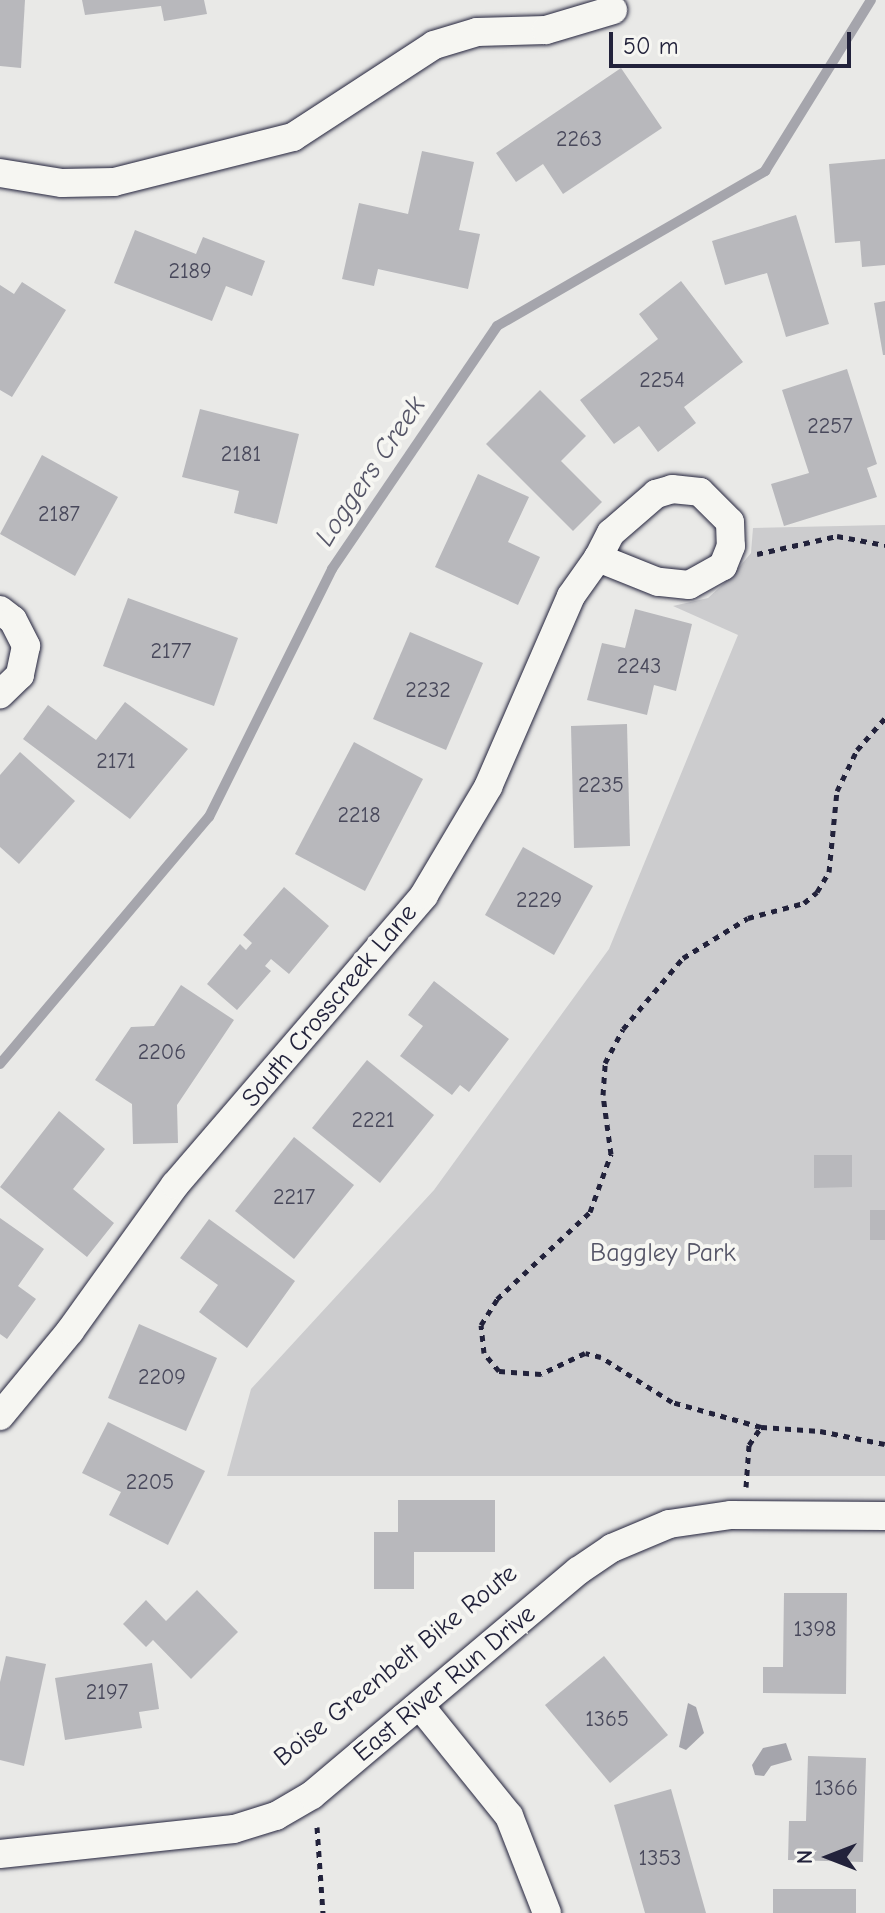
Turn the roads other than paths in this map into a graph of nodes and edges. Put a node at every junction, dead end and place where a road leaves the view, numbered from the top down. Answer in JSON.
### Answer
{"nodes":[{"id":1,"x":613,"y":10,"type":"dead end"},
{"id":2,"x":0,"y":173,"type":"edge"},
{"id":3,"x":598,"y":558,"type":"junction"},
{"id":4,"x":0,"y":610,"type":"edge"},
{"id":5,"x":0,"y":694,"type":"edge"},
{"id":6,"x":0,"y":1416,"type":"edge"},
{"id":7,"x":885,"y":1516,"type":"edge"},
{"id":8,"x":421,"y":1707,"type":"junction"},
{"id":9,"x":0,"y":1854,"type":"edge"},
{"id":10,"x":547,"y":1913,"type":"edge"}],
"edges":[{"from":1,"to":2,"type":"street"},
{"from":3,"to":3,"type":"street","name":"South Crosscreek Lane"},
{"from":3,"to":6,"type":"street","name":"South Crosscreek Lane"},
{"from":4,"to":5,"type":"street"},
{"from":7,"to":8,"type":"street","name":"East River Run Drive"},
{"from":8,"to":9,"type":"street","name":"East River Run Drive"},
{"from":8,"to":10,"type":"street"}]}
